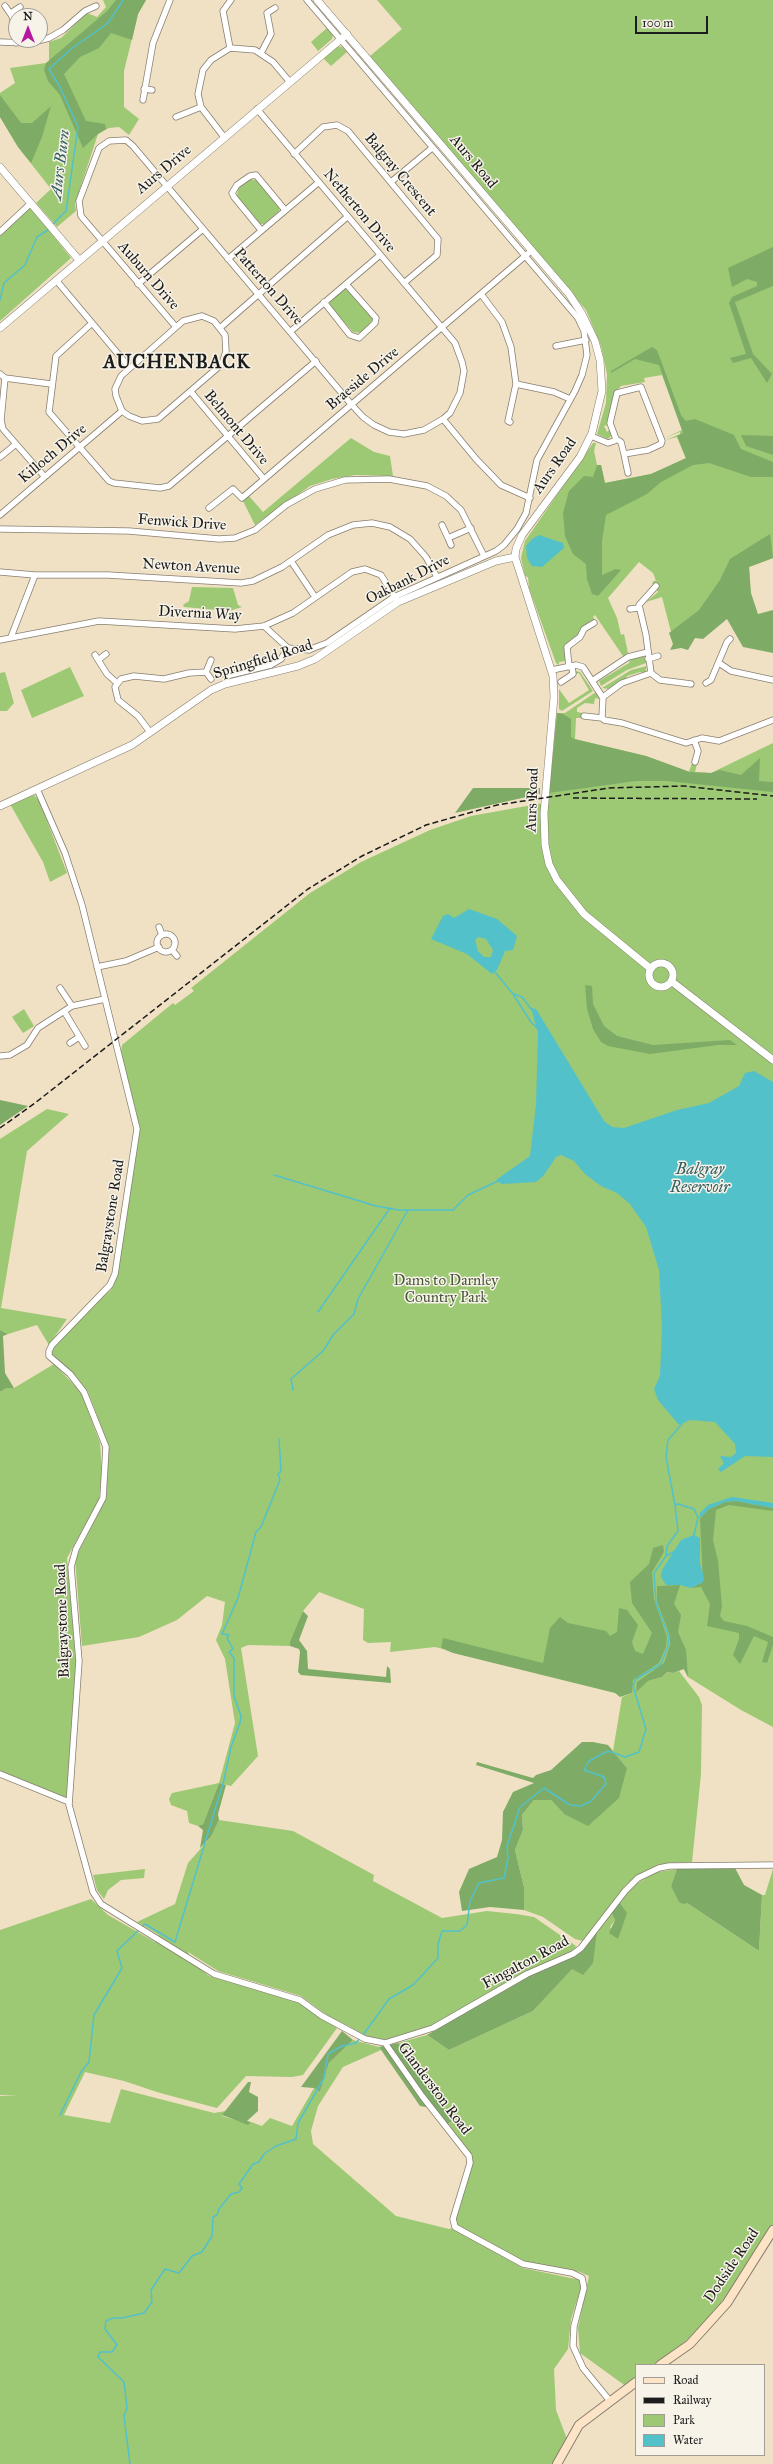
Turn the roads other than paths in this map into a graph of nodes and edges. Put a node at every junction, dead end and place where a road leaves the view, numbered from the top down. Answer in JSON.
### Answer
{"nodes":[{"id":1,"x":170,"y":0,"type":"edge"},
{"id":2,"x":231,"y":0,"type":"edge"},
{"id":3,"x":307,"y":0,"type":"edge"},
{"id":4,"x":317,"y":0,"type":"edge"},
{"id":5,"x":5,"y":6,"type":"dead end"},
{"id":6,"x":96,"y":6,"type":"dead end"},
{"id":7,"x":275,"y":8,"type":"dead end"},
{"id":8,"x":8,"y":10,"type":"edge"},
{"id":9,"x":346,"y":34,"type":"junction"},
{"id":10,"x":48,"y":38,"type":"edge"},
{"id":11,"x":339,"y":39,"type":"junction"},
{"id":12,"x":230,"y":48,"type":"junction"},
{"id":13,"x":261,"y":53,"type":"junction"},
{"id":14,"x":289,"y":81,"type":"junction"},
{"id":15,"x":144,"y":90,"type":"junction"},
{"id":16,"x":152,"y":90,"type":"dead end"},
{"id":17,"x":143,"y":100,"type":"dead end"},
{"id":18,"x":201,"y":107,"type":"junction"},
{"id":19,"x":257,"y":109,"type":"junction"},
{"id":20,"x":176,"y":117,"type":"dead end"},
{"id":21,"x":224,"y":137,"type":"junction"},
{"id":22,"x":432,"y":148,"type":"junction"},
{"id":23,"x":294,"y":154,"type":"junction"},
{"id":24,"x":0,"y":167,"type":"edge"},
{"id":25,"x":319,"y":182,"type":"junction"},
{"id":26,"x":391,"y":182,"type":"junction"},
{"id":27,"x":166,"y":186,"type":"junction"},
{"id":28,"x":30,"y":204,"type":"junction"},
{"id":29,"x":285,"y":210,"type":"junction"},
{"id":30,"x":348,"y":216,"type":"junction"},
{"id":31,"x":203,"y":229,"type":"junction"},
{"id":32,"x":261,"y":230,"type":"junction"},
{"id":33,"x":0,"y":232,"type":"edge"},
{"id":34,"x":102,"y":241,"type":"junction"},
{"id":35,"x":531,"y":251,"type":"junction"},
{"id":36,"x":380,"y":255,"type":"junction"},
{"id":37,"x":525,"y":257,"type":"junction"},
{"id":38,"x":228,"y":259,"type":"junction"},
{"id":39,"x":79,"y":260,"type":"junction"},
{"id":40,"x":56,"y":280,"type":"junction"},
{"id":41,"x":404,"y":282,"type":"junction"},
{"id":42,"x":138,"y":284,"type":"junction"},
{"id":43,"x":346,"y":284,"type":"junction"},
{"id":44,"x":482,"y":294,"type":"junction"},
{"id":45,"x":259,"y":295,"type":"junction"},
{"id":46,"x":324,"y":302,"type":"junction"},
{"id":47,"x":92,"y":324,"type":"junction"},
{"id":48,"x":176,"y":327,"type":"junction"},
{"id":49,"x":221,"y":327,"type":"junction"},
{"id":50,"x":0,"y":328,"type":"edge"},
{"id":51,"x":442,"y":328,"type":"junction"},
{"id":52,"x":291,"y":331,"type":"junction"},
{"id":53,"x":586,"y":340,"type":"junction"},
{"id":54,"x":556,"y":346,"type":"dead end"},
{"id":55,"x":316,"y":361,"type":"junction"},
{"id":56,"x":129,"y":366,"type":"junction"},
{"id":57,"x":0,"y":374,"type":"edge"},
{"id":58,"x":5,"y":378,"type":"junction"},
{"id":59,"x":51,"y":384,"type":"junction"},
{"id":60,"x":516,"y":384,"type":"junction"},
{"id":61,"x":191,"y":392,"type":"junction"},
{"id":62,"x":570,"y":399,"type":"junction"},
{"id":63,"x":351,"y":404,"type":"junction"},
{"id":64,"x":122,"y":411,"type":"junction"},
{"id":65,"x":443,"y":419,"type":"junction"},
{"id":66,"x":510,"y":422,"type":"dead end"},
{"id":67,"x":226,"y":436,"type":"junction"},
{"id":68,"x":591,"y":436,"type":"junction"},
{"id":69,"x":616,"y":439,"type":"junction"},
{"id":70,"x":16,"y":444,"type":"junction"},
{"id":71,"x":80,"y":447,"type":"junction"},
{"id":72,"x":624,"y":454,"type":"junction"},
{"id":73,"x":0,"y":457,"type":"edge"},
{"id":74,"x":628,"y":473,"type":"dead end"},
{"id":75,"x":44,"y":476,"type":"junction"},
{"id":76,"x":264,"y":479,"type":"junction"},
{"id":77,"x":530,"y":498,"type":"junction"},
{"id":78,"x":209,"y":508,"type":"dead end"},
{"id":79,"x":0,"y":515,"type":"edge"},
{"id":80,"x":442,"y":525,"type":"dead end"},
{"id":81,"x":471,"y":528,"type":"junction"},
{"id":82,"x":0,"y":529,"type":"edge"},
{"id":83,"x":448,"y":538,"type":"junction"},
{"id":84,"x":451,"y":545,"type":"dead end"},
{"id":85,"x":484,"y":556,"type":"junction"},
{"id":86,"x":515,"y":557,"type":"junction"},
{"id":87,"x":291,"y":561,"type":"junction"},
{"id":88,"x":0,"y":572,"type":"edge"},
{"id":89,"x":35,"y":575,"type":"junction"},
{"id":90,"x":437,"y":577,"type":"junction"},
{"id":91,"x":656,"y":586,"type":"dead end"},
{"id":92,"x":315,"y":597,"type":"junction"},
{"id":93,"x":396,"y":599,"type":"junction"},
{"id":94,"x":639,"y":608,"type":"junction"},
{"id":95,"x":630,"y":610,"type":"dead end"},
{"id":96,"x":594,"y":623,"type":"dead end"},
{"id":97,"x":264,"y":626,"type":"junction"},
{"id":98,"x":11,"y":638,"type":"junction"},
{"id":99,"x":730,"y":639,"type":"dead end"},
{"id":100,"x":0,"y":640,"type":"edge"},
{"id":101,"x":288,"y":648,"type":"junction"},
{"id":102,"x":106,"y":654,"type":"dead end"},
{"id":103,"x":648,"y":655,"type":"junction"},
{"id":104,"x":658,"y":656,"type":"dead end"},
{"id":105,"x":211,"y":660,"type":"dead end"},
{"id":106,"x":719,"y":663,"type":"junction"},
{"id":107,"x":571,"y":666,"type":"junction"},
{"id":108,"x":552,"y":670,"type":"junction"},
{"id":109,"x":206,"y":672,"type":"junction"},
{"id":110,"x":651,"y":673,"type":"junction"},
{"id":111,"x":226,"y":676,"type":"dead end"},
{"id":112,"x":212,"y":679,"type":"dead end"},
{"id":113,"x":773,"y":680,"type":"edge"},
{"id":114,"x":592,"y":681,"type":"junction"},
{"id":115,"x":117,"y":682,"type":"junction"},
{"id":116,"x":561,"y":682,"type":"dead end"},
{"id":117,"x":706,"y":683,"type":"dead end"},
{"id":118,"x":691,"y":684,"type":"dead end"},
{"id":119,"x":602,"y":697,"type":"junction"},
{"id":120,"x":584,"y":716,"type":"dead end"},
{"id":121,"x":602,"y":718,"type":"junction"},
{"id":122,"x":773,"y":720,"type":"edge"},
{"id":123,"x":150,"y":732,"type":"junction"},
{"id":124,"x":694,"y":740,"type":"junction"},
{"id":125,"x":695,"y":762,"type":"dead end"},
{"id":126,"x":37,"y":788,"type":"junction"},
{"id":127,"x":0,"y":806,"type":"edge"},
{"id":128,"x":159,"y":926,"type":"dead end"},
{"id":129,"x":162,"y":934,"type":"junction"},
{"id":130,"x":159,"y":947,"type":"junction"},
{"id":131,"x":172,"y":950,"type":"junction"},
{"id":132,"x":177,"y":956,"type":"dead end"},
{"id":133,"x":97,"y":967,"type":"junction"},
{"id":134,"x":651,"y":969,"type":"junction"},
{"id":135,"x":671,"y":981,"type":"junction"},
{"id":136,"x":60,"y":988,"type":"dead end"},
{"id":137,"x":105,"y":999,"type":"junction"},
{"id":138,"x":72,"y":1006,"type":"junction"},
{"id":139,"x":64,"y":1012,"type":"junction"},
{"id":140,"x":79,"y":1037,"type":"junction"},
{"id":141,"x":70,"y":1043,"type":"dead end"},
{"id":142,"x":85,"y":1046,"type":"dead end"},
{"id":143,"x":0,"y":1056,"type":"edge"},
{"id":144,"x":773,"y":1060,"type":"edge"},
{"id":145,"x":0,"y":1774,"type":"edge"},
{"id":146,"x":69,"y":1802,"type":"junction"},
{"id":147,"x":773,"y":1865,"type":"edge"},
{"id":148,"x":385,"y":2043,"type":"junction"},
{"id":149,"x":773,"y":2230,"type":"edge"},
{"id":150,"x":661,"y":2364,"type":"edge"},
{"id":151,"x":635,"y":2383,"type":"edge"},
{"id":152,"x":610,"y":2401,"type":"junction"},
{"id":153,"x":557,"y":2464,"type":"edge"}],
"edges":[{"from":1,"to":15,"type":"street"},
{"from":2,"to":12,"type":"street"},
{"from":3,"to":11,"type":"street","name":"Aurs Road"},
{"from":4,"to":9,"type":"street","name":"Aurs Road"},
{"from":5,"to":8,"type":"street"},
{"from":6,"to":10,"type":"street"},
{"from":7,"to":13,"type":"street"},
{"from":9,"to":11,"type":"street","name":"Aurs Drive"},
{"from":9,"to":35,"type":"street","name":"Aurs Road"},
{"from":11,"to":14,"type":"street","name":"Aurs Drive"},
{"from":11,"to":22,"type":"street","name":"Aurs Road"},
{"from":12,"to":13,"type":"street"},
{"from":12,"to":18,"type":"street"},
{"from":13,"to":14,"type":"street"},
{"from":14,"to":19,"type":"street","name":"Aurs Drive"},
{"from":15,"to":16,"type":"street"},
{"from":15,"to":17,"type":"street"},
{"from":18,"to":20,"type":"street"},
{"from":18,"to":21,"type":"street"},
{"from":19,"to":21,"type":"street","name":"Aurs Drive"},
{"from":19,"to":23,"type":"street","name":"Netherton Drive"},
{"from":21,"to":27,"type":"street","name":"Aurs Drive"},
{"from":22,"to":26,"type":"street"},
{"from":22,"to":37,"type":"street","name":"Aurs Road"},
{"from":23,"to":25,"type":"street","name":"Netherton Drive"},
{"from":23,"to":26,"type":"street","name":"Balgray Crescent"},
{"from":24,"to":28,"type":"street"},
{"from":25,"to":29,"type":"street"},
{"from":25,"to":30,"type":"street","name":"Netherton Drive"},
{"from":26,"to":41,"type":"street","name":"Balgray Crescent"},
{"from":27,"to":31,"type":"street","name":"Patterton Drive"},
{"from":27,"to":34,"type":"street","name":"Aurs Drive"},
{"from":27,"to":34,"type":"street","name":"Auburn Drive"},
{"from":28,"to":33,"type":"street"},
{"from":28,"to":39,"type":"street"},
{"from":29,"to":32,"type":"street"},
{"from":29,"to":32,"type":"street"},
{"from":30,"to":36,"type":"street","name":"Netherton Drive"},
{"from":30,"to":45,"type":"street"},
{"from":31,"to":38,"type":"street","name":"Patterton Drive"},
{"from":31,"to":42,"type":"street"},
{"from":32,"to":38,"type":"street"},
{"from":34,"to":39,"type":"street","name":"Aurs Drive"},
{"from":34,"to":42,"type":"street","name":"Auburn Drive"},
{"from":35,"to":37,"type":"street","name":"Braeside Drive"},
{"from":35,"to":68,"type":"street","name":"Aurs Road"},
{"from":36,"to":41,"type":"street","name":"Netherton Drive"},
{"from":36,"to":43,"type":"street"},
{"from":37,"to":44,"type":"street","name":"Braeside Drive"},
{"from":37,"to":53,"type":"street","name":"Aurs Road"},
{"from":38,"to":45,"type":"street","name":"Patterton Drive"},
{"from":39,"to":40,"type":"street","name":"Aurs Drive"},
{"from":40,"to":47,"type":"street"},
{"from":40,"to":50,"type":"street","name":"Aurs Drive"},
{"from":41,"to":51,"type":"street","name":"Netherton Drive"},
{"from":42,"to":48,"type":"street","name":"Auburn Drive"},
{"from":43,"to":46,"type":"street"},
{"from":43,"to":46,"type":"street"},
{"from":44,"to":51,"type":"street","name":"Braeside Drive"},
{"from":44,"to":60,"type":"street"},
{"from":45,"to":49,"type":"street"},
{"from":45,"to":52,"type":"street","name":"Patterton Drive"},
{"from":46,"to":52,"type":"street"},
{"from":47,"to":56,"type":"street"},
{"from":47,"to":59,"type":"street"},
{"from":48,"to":49,"type":"street"},
{"from":48,"to":56,"type":"street"},
{"from":49,"to":61,"type":"street"},
{"from":51,"to":63,"type":"street","name":"Braeside Drive"},
{"from":51,"to":65,"type":"street","name":"Netherton Drive"},
{"from":52,"to":55,"type":"street","name":"Patterton Drive"},
{"from":53,"to":54,"type":"street"},
{"from":53,"to":62,"type":"street","name":"Aurs Road"},
{"from":55,"to":63,"type":"street","name":"Patterton Drive"},
{"from":55,"to":67,"type":"street"},
{"from":56,"to":64,"type":"street"},
{"from":57,"to":58,"type":"street"},
{"from":58,"to":59,"type":"street"},
{"from":58,"to":70,"type":"street"},
{"from":59,"to":71,"type":"street"},
{"from":60,"to":62,"type":"street"},
{"from":60,"to":66,"type":"street"},
{"from":61,"to":64,"type":"street"},
{"from":61,"to":67,"type":"street","name":"Belmont Drive"},
{"from":62,"to":77,"type":"street","name":"Oakbank Drive"},
{"from":63,"to":65,"type":"street","name":"Patterton Drive"},
{"from":63,"to":76,"type":"street","name":"Braeside Drive"},
{"from":64,"to":71,"type":"street","name":"Killoch Drive"},
{"from":65,"to":77,"type":"street"},
{"from":67,"to":71,"type":"street"},
{"from":67,"to":76,"type":"street","name":"Belmont Drive"},
{"from":68,"to":69,"type":"street"},
{"from":68,"to":86,"type":"street","name":"Aurs Road"},
{"from":69,"to":72,"type":"street"},
{"from":69,"to":72,"type":"street"},
{"from":70,"to":73,"type":"street"},
{"from":70,"to":75,"type":"street"},
{"from":71,"to":75,"type":"street","name":"Killoch Drive"},
{"from":72,"to":74,"type":"street"},
{"from":75,"to":79,"type":"street","name":"Killoch Drive"},
{"from":76,"to":78,"type":"street","name":"Braeside Drive"},
{"from":77,"to":85,"type":"street","name":"Oakbank Drive"},
{"from":80,"to":83,"type":"street"},
{"from":81,"to":82,"type":"street","name":"Fenwick Drive"},
{"from":81,"to":83,"type":"street"},
{"from":81,"to":85,"type":"street","name":"Fenwick Drive"},
{"from":83,"to":84,"type":"street"},
{"from":85,"to":90,"type":"street","name":"Oakbank Drive"},
{"from":86,"to":93,"type":"street","name":"Springfield Road"},
{"from":86,"to":108,"type":"street","name":"Aurs Road"},
{"from":87,"to":89,"type":"street","name":"Newton Avenue"},
{"from":87,"to":90,"type":"street","name":"Newton Avenue"},
{"from":87,"to":92,"type":"street"},
{"from":88,"to":89,"type":"street","name":"Newton Avenue"},
{"from":89,"to":98,"type":"street"},
{"from":90,"to":93,"type":"street","name":"Oakbank Drive"},
{"from":91,"to":94,"type":"street"},
{"from":92,"to":93,"type":"street","name":"Divernia Way"},
{"from":92,"to":97,"type":"street","name":"Divernia Way"},
{"from":93,"to":101,"type":"street","name":"Oakbank Drive"},
{"from":93,"to":123,"type":"street","name":"Springfield Road"},
{"from":94,"to":95,"type":"street"},
{"from":94,"to":103,"type":"street"},
{"from":96,"to":107,"type":"street"},
{"from":97,"to":98,"type":"street","name":"Divernia Way"},
{"from":97,"to":101,"type":"street"},
{"from":98,"to":100,"type":"street","name":"Divernia Way"},
{"from":99,"to":106,"type":"street"},
{"from":101,"to":111,"type":"street"},
{"from":102,"to":115,"type":"street"},
{"from":103,"to":104,"type":"street"},
{"from":103,"to":110,"type":"street"},
{"from":103,"to":114,"type":"street"},
{"from":105,"to":109,"type":"street"},
{"from":106,"to":113,"type":"street"},
{"from":106,"to":117,"type":"street"},
{"from":107,"to":108,"type":"street"},
{"from":107,"to":114,"type":"street"},
{"from":107,"to":116,"type":"street"},
{"from":108,"to":134,"type":"street","name":"Aurs Road"},
{"from":109,"to":112,"type":"street"},
{"from":109,"to":115,"type":"street"},
{"from":110,"to":118,"type":"street"},
{"from":110,"to":119,"type":"street"},
{"from":114,"to":119,"type":"street"},
{"from":115,"to":123,"type":"street"},
{"from":119,"to":121,"type":"street"},
{"from":120,"to":121,"type":"street"},
{"from":121,"to":124,"type":"street"},
{"from":122,"to":124,"type":"street"},
{"from":123,"to":126,"type":"street","name":"Springfield Road"},
{"from":124,"to":125,"type":"street"},
{"from":126,"to":127,"type":"street","name":"Springfield Road"},
{"from":126,"to":133,"type":"street","name":"Balgraystone Road"},
{"from":128,"to":129,"type":"street"},
{"from":129,"to":130,"type":"street"},
{"from":129,"to":131,"type":"street"},
{"from":130,"to":131,"type":"street"},
{"from":130,"to":133,"type":"street"},
{"from":131,"to":132,"type":"street"},
{"from":133,"to":137,"type":"street","name":"Balgraystone Road"},
{"from":134,"to":135,"type":"street"},
{"from":134,"to":135,"type":"street"},
{"from":135,"to":144,"type":"street"},
{"from":136,"to":138,"type":"street"},
{"from":137,"to":138,"type":"street"},
{"from":137,"to":146,"type":"street","name":"Balgraystone Road"},
{"from":138,"to":139,"type":"street"},
{"from":139,"to":140,"type":"street"},
{"from":139,"to":143,"type":"street"},
{"from":140,"to":141,"type":"street"},
{"from":140,"to":142,"type":"street"},
{"from":145,"to":146,"type":"street"},
{"from":146,"to":148,"type":"street","name":"Glanderston Road"},
{"from":147,"to":148,"type":"street","name":"Fingalton Road"},
{"from":148,"to":152,"type":"street","name":"Glanderston Road"},
{"from":149,"to":150,"type":"main road","name":"Dodside Road"},
{"from":151,"to":152,"type":"main road"},
{"from":152,"to":153,"type":"main road"}]}
